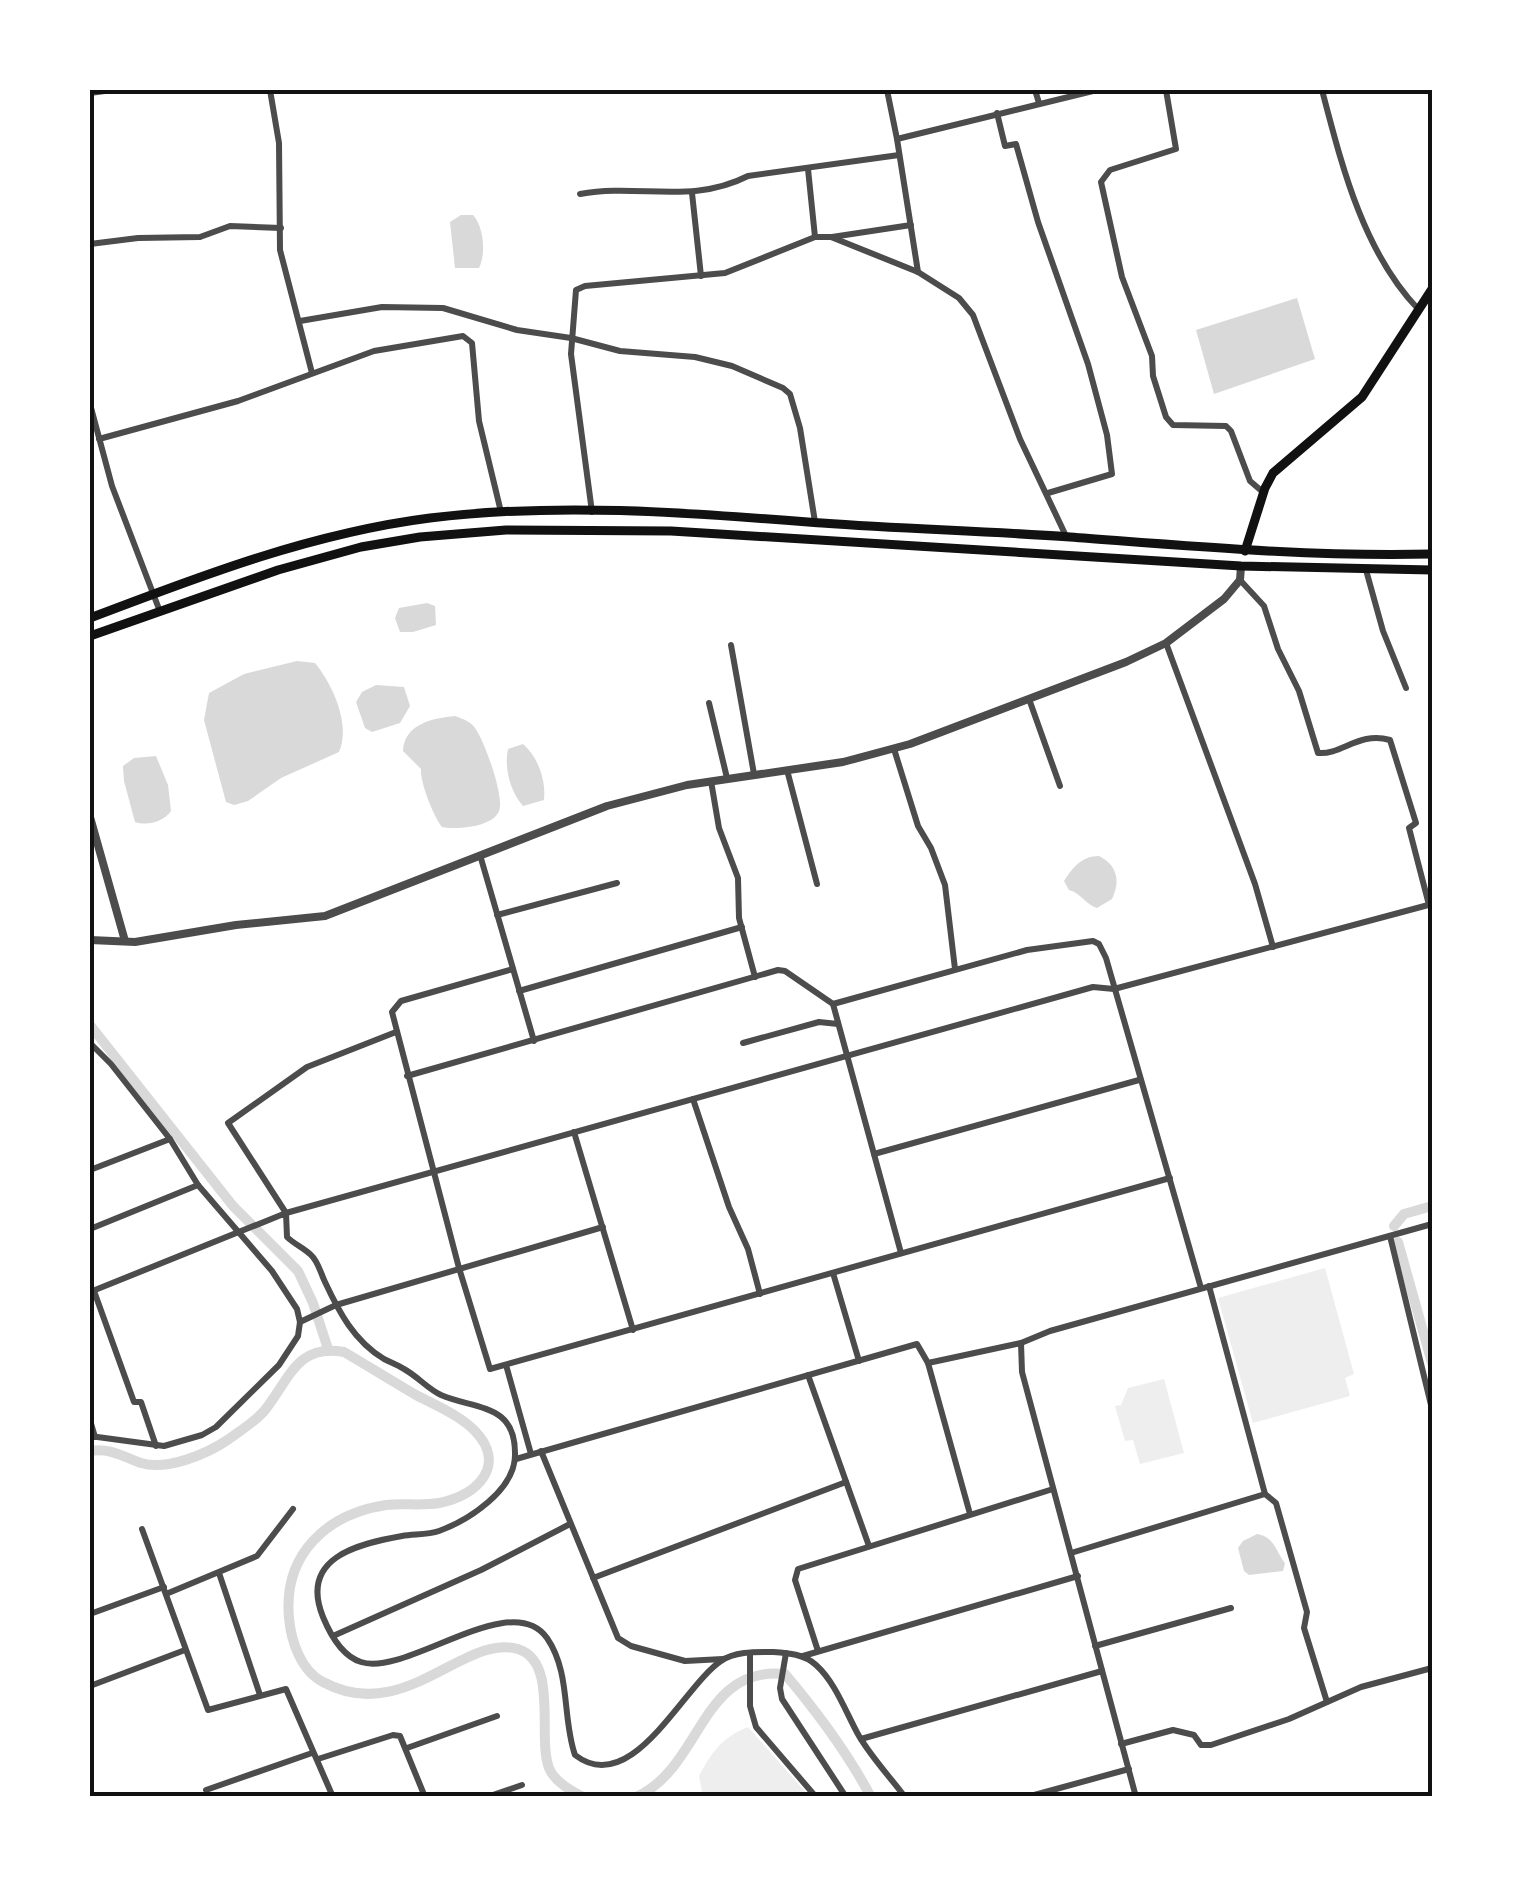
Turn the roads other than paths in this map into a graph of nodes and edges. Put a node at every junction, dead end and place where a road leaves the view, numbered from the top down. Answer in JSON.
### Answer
{"nodes":[{"id":1,"x":112,"y":90,"type":"edge"},
{"id":2,"x":270,"y":90,"type":"edge"},
{"id":3,"x":887,"y":90,"type":"edge"},
{"id":4,"x":1036,"y":90,"type":"edge"},
{"id":5,"x":1097,"y":90,"type":"edge"},
{"id":6,"x":1166,"y":90,"type":"edge"},
{"id":7,"x":1322,"y":90,"type":"edge"},
{"id":8,"x":1083,"y":92,"type":"edge"},
{"id":9,"x":90,"y":93,"type":"edge"},
{"id":10,"x":1039,"y":102,"type":"junction"},
{"id":11,"x":997,"y":113,"type":"junction"},
{"id":12,"x":897,"y":138,"type":"junction"},
{"id":13,"x":899,"y":156,"type":"junction"},
{"id":14,"x":808,"y":169,"type":"junction"},
{"id":15,"x":692,"y":193,"type":"junction"},
{"id":16,"x":580,"y":194,"type":"dead end"},
{"id":17,"x":911,"y":225,"type":"junction"},
{"id":18,"x":281,"y":228,"type":"junction"},
{"id":19,"x":816,"y":237,"type":"junction"},
{"id":20,"x":831,"y":237,"type":"junction"},
{"id":21,"x":90,"y":244,"type":"edge"},
{"id":22,"x":918,"y":272,"type":"junction"},
{"id":23,"x":701,"y":276,"type":"junction"},
{"id":24,"x":1432,"y":289,"type":"edge"},
{"id":25,"x":1419,"y":310,"type":"junction"},
{"id":26,"x":300,"y":321,"type":"junction"},
{"id":27,"x":571,"y":338,"type":"junction"},
{"id":28,"x":312,"y":373,"type":"junction"},
{"id":29,"x":90,"y":404,"type":"edge"},
{"id":30,"x":99,"y":438,"type":"junction"},
{"id":31,"x":1048,"y":493,"type":"junction"},
{"id":32,"x":1264,"y":493,"type":"junction"},
{"id":33,"x":501,"y":512,"type":"junction"},
{"id":34,"x":592,"y":512,"type":"junction"},
{"id":35,"x":816,"y":522,"type":"junction"},
{"id":36,"x":1066,"y":536,"type":"junction"},
{"id":37,"x":1245,"y":552,"type":"junction"},
{"id":38,"x":1432,"y":554,"type":"edge"},
{"id":39,"x":1241,"y":566,"type":"junction"},
{"id":40,"x":1366,"y":570,"type":"junction"},
{"id":41,"x":1432,"y":570,"type":"edge"},
{"id":42,"x":1240,"y":580,"type":"junction"},
{"id":43,"x":153,"y":594,"type":"junction"},
{"id":44,"x":159,"y":610,"type":"junction"},
{"id":45,"x":90,"y":618,"type":"edge"},
{"id":46,"x":90,"y":636,"type":"edge"},
{"id":47,"x":1166,"y":642,"type":"junction"},
{"id":48,"x":731,"y":645,"type":"dead end"},
{"id":49,"x":1406,"y":688,"type":"dead end"},
{"id":50,"x":1030,"y":699,"type":"junction"},
{"id":51,"x":709,"y":703,"type":"dead end"},
{"id":52,"x":894,"y":748,"type":"junction"},
{"id":53,"x":787,"y":769,"type":"junction"},
{"id":54,"x":754,"y":774,"type":"junction"},
{"id":55,"x":728,"y":778,"type":"junction"},
{"id":56,"x":711,"y":781,"type":"junction"},
{"id":57,"x":1060,"y":786,"type":"dead end"},
{"id":58,"x":90,"y":817,"type":"edge"},
{"id":59,"x":480,"y":854,"type":"junction"},
{"id":60,"x":617,"y":882,"type":"dead end"},
{"id":61,"x":817,"y":884,"type":"dead end"},
{"id":62,"x":1430,"y":904,"type":"edge"},
{"id":63,"x":497,"y":914,"type":"junction"},
{"id":64,"x":742,"y":927,"type":"junction"},
{"id":65,"x":90,"y":940,"type":"edge"},
{"id":66,"x":125,"y":941,"type":"junction"},
{"id":67,"x":1273,"y":947,"type":"junction"},
{"id":68,"x":513,"y":969,"type":"junction"},
{"id":69,"x":955,"y":969,"type":"junction"},
{"id":70,"x":755,"y":977,"type":"junction"},
{"id":71,"x":1114,"y":989,"type":"junction"},
{"id":72,"x":519,"y":991,"type":"junction"},
{"id":73,"x":833,"y":1004,"type":"junction"},
{"id":74,"x":839,"y":1025,"type":"junction"},
{"id":75,"x":396,"y":1032,"type":"junction"},
{"id":76,"x":534,"y":1041,"type":"junction"},
{"id":77,"x":90,"y":1043,"type":"edge"},
{"id":78,"x":742,"y":1043,"type":"dead end"},
{"id":79,"x":849,"y":1056,"type":"junction"},
{"id":80,"x":407,"y":1076,"type":"junction"},
{"id":81,"x":1139,"y":1080,"type":"junction"},
{"id":82,"x":693,"y":1100,"type":"junction"},
{"id":83,"x":574,"y":1132,"type":"junction"},
{"id":84,"x":170,"y":1139,"type":"junction"},
{"id":85,"x":874,"y":1154,"type":"junction"},
{"id":86,"x":90,"y":1170,"type":"edge"},
{"id":87,"x":433,"y":1172,"type":"junction"},
{"id":88,"x":1170,"y":1178,"type":"junction"},
{"id":89,"x":198,"y":1185,"type":"junction"},
{"id":90,"x":286,"y":1213,"type":"junction"},
{"id":91,"x":1432,"y":1224,"type":"edge"},
{"id":92,"x":603,"y":1228,"type":"junction"},
{"id":93,"x":90,"y":1230,"type":"edge"},
{"id":94,"x":241,"y":1230,"type":"junction"},
{"id":95,"x":1390,"y":1236,"type":"junction"},
{"id":96,"x":901,"y":1253,"type":"junction"},
{"id":97,"x":459,"y":1268,"type":"junction"},
{"id":98,"x":833,"y":1273,"type":"junction"},
{"id":99,"x":1205,"y":1287,"type":"junction"},
{"id":100,"x":92,"y":1291,"type":"edge"},
{"id":101,"x":760,"y":1294,"type":"junction"},
{"id":102,"x":334,"y":1306,"type":"junction"},
{"id":103,"x":304,"y":1320,"type":"junction"},
{"id":104,"x":633,"y":1330,"type":"junction"},
{"id":105,"x":1021,"y":1343,"type":"junction"},
{"id":106,"x":860,"y":1361,"type":"junction"},
{"id":107,"x":928,"y":1363,"type":"junction"},
{"id":108,"x":506,"y":1366,"type":"junction"},
{"id":109,"x":808,"y":1375,"type":"junction"},
{"id":110,"x":1432,"y":1409,"type":"edge"},
{"id":111,"x":90,"y":1420,"type":"edge"},
{"id":112,"x":93,"y":1436,"type":"edge"},
{"id":113,"x":156,"y":1446,"type":"junction"},
{"id":114,"x":542,"y":1451,"type":"junction"},
{"id":115,"x":531,"y":1454,"type":"junction"},
{"id":116,"x":516,"y":1458,"type":"junction"},
{"id":117,"x":846,"y":1482,"type":"junction"},
{"id":118,"x":1054,"y":1489,"type":"junction"},
{"id":119,"x":1265,"y":1494,"type":"junction"},
{"id":120,"x":293,"y":1508,"type":"dead end"},
{"id":121,"x":970,"y":1514,"type":"junction"},
{"id":122,"x":570,"y":1524,"type":"junction"},
{"id":123,"x":142,"y":1529,"type":"dead end"},
{"id":124,"x":869,"y":1546,"type":"junction"},
{"id":125,"x":1070,"y":1553,"type":"junction"},
{"id":126,"x":219,"y":1572,"type":"junction"},
{"id":127,"x":1078,"y":1576,"type":"junction"},
{"id":128,"x":593,"y":1578,"type":"junction"},
{"id":129,"x":165,"y":1590,"type":"junction"},
{"id":130,"x":1230,"y":1608,"type":"dead end"},
{"id":131,"x":90,"y":1614,"type":"edge"},
{"id":132,"x":332,"y":1636,"type":"junction"},
{"id":133,"x":1095,"y":1646,"type":"junction"},
{"id":134,"x":186,"y":1650,"type":"junction"},
{"id":135,"x":818,"y":1651,"type":"junction"},
{"id":136,"x":786,"y":1655,"type":"junction"},
{"id":137,"x":750,"y":1656,"type":"junction"},
{"id":138,"x":802,"y":1656,"type":"junction"},
{"id":139,"x":723,"y":1660,"type":"junction"},
{"id":140,"x":1432,"y":1668,"type":"edge"},
{"id":141,"x":1102,"y":1671,"type":"junction"},
{"id":142,"x":90,"y":1686,"type":"edge"},
{"id":143,"x":260,"y":1695,"type":"junction"},
{"id":144,"x":1327,"y":1702,"type":"junction"},
{"id":145,"x":498,"y":1716,"type":"dead end"},
{"id":146,"x":861,"y":1739,"type":"junction"},
{"id":147,"x":1121,"y":1744,"type":"junction"},
{"id":148,"x":407,"y":1748,"type":"junction"},
{"id":149,"x":315,"y":1756,"type":"junction"},
{"id":150,"x":1129,"y":1769,"type":"junction"},
{"id":151,"x":522,"y":1785,"type":"dead end"},
{"id":152,"x":206,"y":1790,"type":"dead end"},
{"id":153,"x":333,"y":1797,"type":"edge"},
{"id":154,"x":425,"y":1797,"type":"edge"},
{"id":155,"x":487,"y":1797,"type":"edge"},
{"id":156,"x":816,"y":1797,"type":"edge"},
{"id":157,"x":846,"y":1797,"type":"edge"},
{"id":158,"x":906,"y":1797,"type":"edge"},
{"id":159,"x":1027,"y":1797,"type":"edge"},
{"id":160,"x":1136,"y":1797,"type":"edge"}],
"edges":[{"from":1,"to":9,"type":"street"},
{"from":2,"to":18,"type":"street"},
{"from":3,"to":12,"type":"street"},
{"from":4,"to":10,"type":"street"},
{"from":5,"to":8,"type":"street"},
{"from":6,"to":32,"type":"street"},
{"from":7,"to":25,"type":"street"},
{"from":8,"to":10,"type":"street"},
{"from":10,"to":11,"type":"street"},
{"from":11,"to":12,"type":"street"},
{"from":11,"to":31,"type":"street"},
{"from":12,"to":13,"type":"street"},
{"from":13,"to":14,"type":"street"},
{"from":13,"to":17,"type":"street"},
{"from":14,"to":15,"type":"street"},
{"from":14,"to":19,"type":"street"},
{"from":15,"to":16,"type":"street"},
{"from":15,"to":23,"type":"street"},
{"from":17,"to":20,"type":"street"},
{"from":17,"to":22,"type":"street"},
{"from":18,"to":21,"type":"street"},
{"from":18,"to":26,"type":"street"},
{"from":19,"to":20,"type":"street"},
{"from":19,"to":23,"type":"street"},
{"from":20,"to":22,"type":"street"},
{"from":22,"to":31,"type":"street"},
{"from":23,"to":27,"type":"street"},
{"from":24,"to":25,"type":"main road"},
{"from":25,"to":32,"type":"main road"},
{"from":26,"to":27,"type":"street"},
{"from":26,"to":28,"type":"street"},
{"from":27,"to":34,"type":"street"},
{"from":27,"to":35,"type":"street"},
{"from":28,"to":30,"type":"street"},
{"from":28,"to":33,"type":"street"},
{"from":29,"to":30,"type":"street"},
{"from":30,"to":43,"type":"street"},
{"from":31,"to":36,"type":"street"},
{"from":32,"to":37,"type":"main road"},
{"from":33,"to":34,"type":"main road"},
{"from":33,"to":43,"type":"main road"},
{"from":34,"to":35,"type":"main road"},
{"from":35,"to":36,"type":"main road"},
{"from":36,"to":37,"type":"main road"},
{"from":37,"to":38,"type":"main road"},
{"from":39,"to":40,"type":"main road"},
{"from":39,"to":42,"type":"street"},
{"from":39,"to":44,"type":"main road"},
{"from":40,"to":41,"type":"main road"},
{"from":40,"to":49,"type":"street"},
{"from":42,"to":47,"type":"street"},
{"from":42,"to":62,"type":"street"},
{"from":43,"to":44,"type":"street"},
{"from":43,"to":45,"type":"main road"},
{"from":44,"to":46,"type":"main road"},
{"from":47,"to":50,"type":"street"},
{"from":47,"to":67,"type":"street"},
{"from":48,"to":54,"type":"street"},
{"from":50,"to":52,"type":"street"},
{"from":50,"to":57,"type":"street"},
{"from":51,"to":55,"type":"street"},
{"from":52,"to":53,"type":"street"},
{"from":52,"to":69,"type":"street"},
{"from":53,"to":54,"type":"street"},
{"from":53,"to":61,"type":"street"},
{"from":54,"to":55,"type":"street"},
{"from":55,"to":56,"type":"street"},
{"from":56,"to":59,"type":"street"},
{"from":56,"to":64,"type":"street"},
{"from":58,"to":66,"type":"street"},
{"from":59,"to":63,"type":"street"},
{"from":59,"to":66,"type":"street"},
{"from":60,"to":63,"type":"street"},
{"from":62,"to":67,"type":"street"},
{"from":63,"to":68,"type":"street"},
{"from":64,"to":70,"type":"street"},
{"from":64,"to":72,"type":"street"},
{"from":65,"to":66,"type":"street"},
{"from":67,"to":71,"type":"street"},
{"from":68,"to":72,"type":"street"},
{"from":68,"to":75,"type":"street"},
{"from":69,"to":71,"type":"street"},
{"from":69,"to":73,"type":"street"},
{"from":70,"to":73,"type":"street"},
{"from":70,"to":76,"type":"street"},
{"from":71,"to":79,"type":"street"},
{"from":71,"to":81,"type":"street"},
{"from":72,"to":76,"type":"street"},
{"from":73,"to":74,"type":"street"},
{"from":74,"to":78,"type":"street"},
{"from":74,"to":79,"type":"street"},
{"from":75,"to":80,"type":"street"},
{"from":75,"to":90,"type":"street"},
{"from":76,"to":80,"type":"street"},
{"from":77,"to":84,"type":"street"},
{"from":79,"to":82,"type":"street"},
{"from":79,"to":85,"type":"street"},
{"from":80,"to":87,"type":"street"},
{"from":81,"to":85,"type":"street"},
{"from":81,"to":88,"type":"street"},
{"from":82,"to":83,"type":"street"},
{"from":82,"to":101,"type":"street"},
{"from":83,"to":87,"type":"street"},
{"from":83,"to":92,"type":"street"},
{"from":84,"to":86,"type":"street"},
{"from":84,"to":89,"type":"street"},
{"from":85,"to":96,"type":"street"},
{"from":87,"to":90,"type":"street"},
{"from":87,"to":97,"type":"street"},
{"from":88,"to":96,"type":"street"},
{"from":88,"to":99,"type":"street"},
{"from":89,"to":93,"type":"street"},
{"from":89,"to":94,"type":"street"},
{"from":90,"to":94,"type":"street"},
{"from":90,"to":102,"type":"street"},
{"from":91,"to":95,"type":"street"},
{"from":92,"to":97,"type":"street"},
{"from":92,"to":104,"type":"street"},
{"from":94,"to":100,"type":"street"},
{"from":94,"to":103,"type":"street"},
{"from":95,"to":99,"type":"street"},
{"from":95,"to":110,"type":"street"},
{"from":96,"to":98,"type":"street"},
{"from":97,"to":102,"type":"street"},
{"from":97,"to":108,"type":"street"},
{"from":98,"to":101,"type":"street"},
{"from":98,"to":106,"type":"street"},
{"from":99,"to":105,"type":"street"},
{"from":99,"to":119,"type":"street"},
{"from":100,"to":113,"type":"street"},
{"from":101,"to":104,"type":"street"},
{"from":102,"to":103,"type":"street"},
{"from":102,"to":116,"type":"street"},
{"from":103,"to":113,"type":"street"},
{"from":104,"to":108,"type":"street"},
{"from":105,"to":107,"type":"street"},
{"from":105,"to":118,"type":"street"},
{"from":106,"to":107,"type":"street"},
{"from":106,"to":109,"type":"street"},
{"from":107,"to":121,"type":"street"},
{"from":108,"to":115,"type":"street"},
{"from":109,"to":114,"type":"street"},
{"from":109,"to":117,"type":"street"},
{"from":111,"to":112,"type":"street"},
{"from":112,"to":113,"type":"street"},
{"from":114,"to":115,"type":"street"},
{"from":114,"to":122,"type":"street"},
{"from":115,"to":116,"type":"street"},
{"from":116,"to":132,"type":"street"},
{"from":117,"to":124,"type":"street"},
{"from":117,"to":128,"type":"street"},
{"from":118,"to":121,"type":"street"},
{"from":118,"to":125,"type":"street"},
{"from":119,"to":125,"type":"street"},
{"from":119,"to":144,"type":"street"},
{"from":120,"to":126,"type":"street"},
{"from":121,"to":124,"type":"street"},
{"from":122,"to":128,"type":"street"},
{"from":122,"to":132,"type":"street"},
{"from":123,"to":129,"type":"street"},
{"from":124,"to":135,"type":"street"},
{"from":125,"to":127,"type":"street"},
{"from":126,"to":129,"type":"street"},
{"from":126,"to":143,"type":"street"},
{"from":127,"to":133,"type":"street"},
{"from":127,"to":135,"type":"street"},
{"from":128,"to":139,"type":"street"},
{"from":129,"to":131,"type":"street"},
{"from":129,"to":134,"type":"street"},
{"from":130,"to":133,"type":"street"},
{"from":132,"to":139,"type":"street"},
{"from":133,"to":141,"type":"street"},
{"from":134,"to":142,"type":"street"},
{"from":134,"to":143,"type":"street"},
{"from":135,"to":138,"type":"street"},
{"from":136,"to":137,"type":"street"},
{"from":136,"to":138,"type":"street"},
{"from":136,"to":157,"type":"street"},
{"from":137,"to":139,"type":"street"},
{"from":137,"to":156,"type":"street"},
{"from":138,"to":146,"type":"street"},
{"from":140,"to":144,"type":"street"},
{"from":141,"to":146,"type":"street"},
{"from":141,"to":147,"type":"street"},
{"from":143,"to":149,"type":"street"},
{"from":144,"to":147,"type":"street"},
{"from":145,"to":148,"type":"street"},
{"from":146,"to":158,"type":"street"},
{"from":147,"to":150,"type":"street"},
{"from":148,"to":149,"type":"street"},
{"from":148,"to":154,"type":"street"},
{"from":149,"to":152,"type":"street"},
{"from":149,"to":153,"type":"street"},
{"from":150,"to":159,"type":"street"},
{"from":150,"to":160,"type":"street"},
{"from":151,"to":155,"type":"street"}]}
